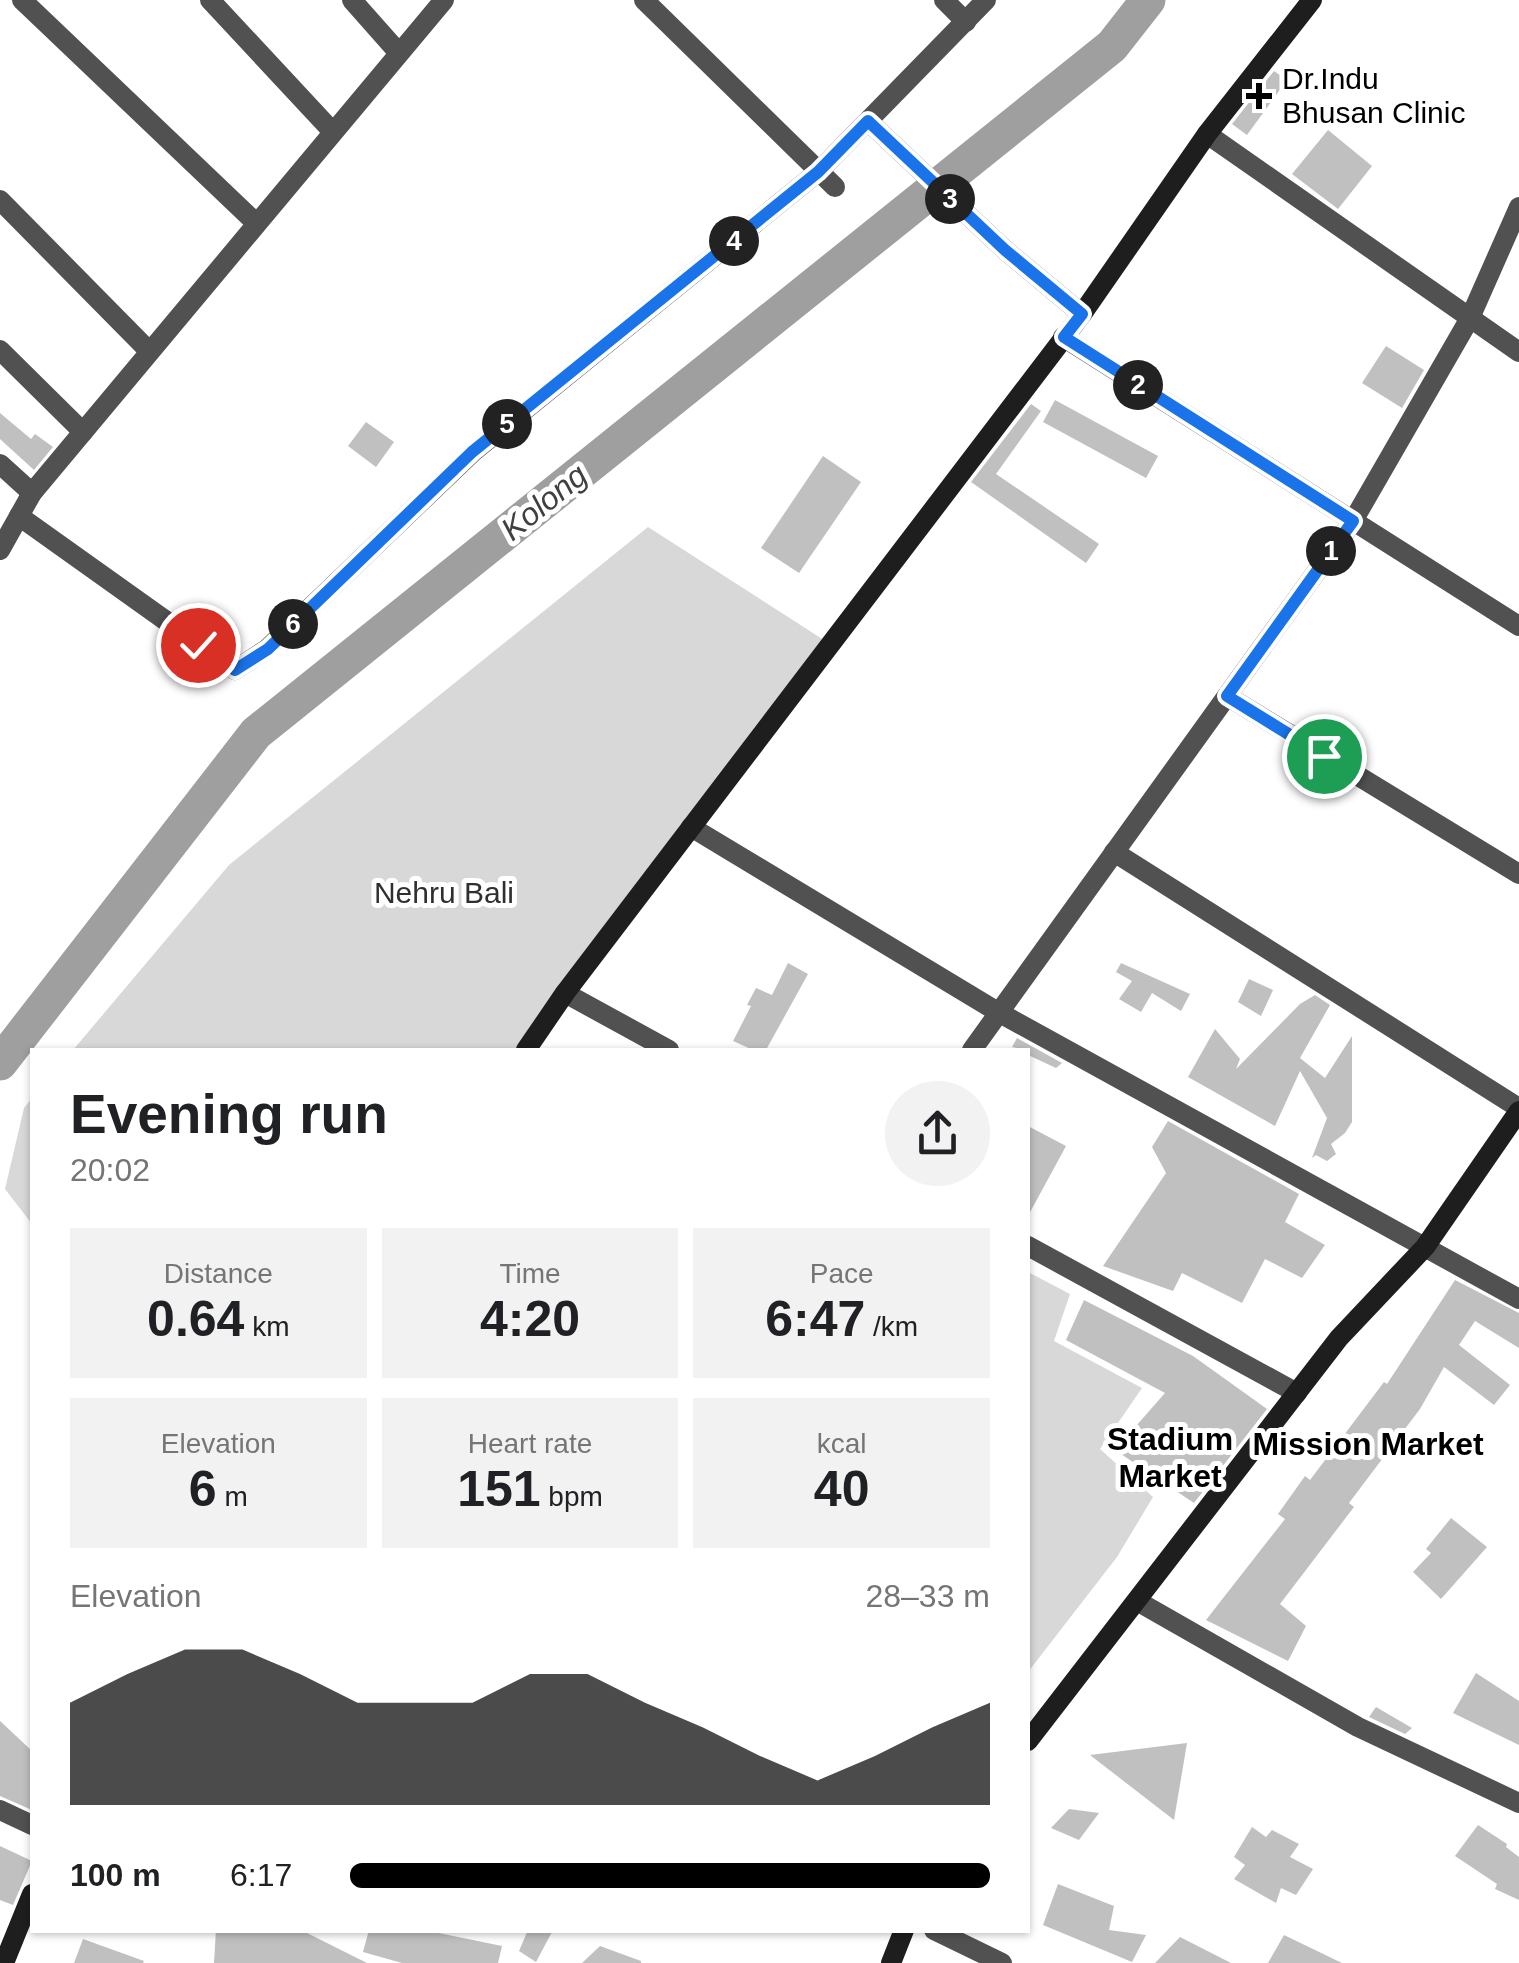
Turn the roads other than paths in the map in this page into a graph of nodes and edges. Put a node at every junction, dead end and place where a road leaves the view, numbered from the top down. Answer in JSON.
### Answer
{"nodes":[{"id":1,"x":22,"y":0,"type":"edge"},
{"id":2,"x":210,"y":0,"type":"edge"},
{"id":3,"x":352,"y":0,"type":"edge"},
{"id":4,"x":444,"y":0,"type":"edge"},
{"id":5,"x":644,"y":0,"type":"edge"},
{"id":6,"x":944,"y":0,"type":"edge"},
{"id":7,"x":986,"y":0,"type":"edge"},
{"id":8,"x":1312,"y":0,"type":"edge"},
{"id":9,"x":966,"y":22,"type":"junction"},
{"id":10,"x":398,"y":52,"type":"junction"},
{"id":11,"x":868,"y":121,"type":"junction"},
{"id":12,"x":332,"y":131,"type":"junction"},
{"id":13,"x":1207,"y":134,"type":"junction"},
{"id":14,"x":818,"y":172,"type":"junction"},
{"id":15,"x":835,"y":188,"type":"dead end"},
{"id":16,"x":0,"y":200,"type":"edge"},
{"id":17,"x":1519,"y":206,"type":"edge"},
{"id":18,"x":256,"y":223,"type":"junction"},
{"id":19,"x":1082,"y":314,"type":"junction"},
{"id":20,"x":1470,"y":318,"type":"junction"},
{"id":21,"x":1064,"y":337,"type":"junction"},
{"id":22,"x":0,"y":350,"type":"edge"},
{"id":23,"x":149,"y":352,"type":"junction"},
{"id":24,"x":1519,"y":352,"type":"edge"},
{"id":25,"x":82,"y":432,"type":"junction"},
{"id":26,"x":0,"y":464,"type":"edge"},
{"id":27,"x":32,"y":493,"type":"junction"},
{"id":28,"x":19,"y":516,"type":"junction"},
{"id":29,"x":1353,"y":521,"type":"junction"},
{"id":30,"x":0,"y":550,"type":"edge"},
{"id":31,"x":1519,"y":626,"type":"edge"},
{"id":32,"x":1227,"y":696,"type":"junction"},
{"id":33,"x":691,"y":828,"type":"junction"},
{"id":34,"x":1114,"y":852,"type":"junction"},
{"id":35,"x":1519,"y":874,"type":"edge"},
{"id":36,"x":564,"y":993,"type":"junction"},
{"id":37,"x":998,"y":1012,"type":"junction"},
{"id":38,"x":527,"y":1048,"type":"edge"},
{"id":39,"x":664,"y":1048,"type":"edge"},
{"id":40,"x":973,"y":1048,"type":"edge"},
{"id":41,"x":1519,"y":1109,"type":"edge"},
{"id":42,"x":1030,"y":1247,"type":"edge"},
{"id":43,"x":1426,"y":1247,"type":"junction"},
{"id":44,"x":1519,"y":1299,"type":"edge"},
{"id":45,"x":1297,"y":1393,"type":"junction"},
{"id":46,"x":1137,"y":1600,"type":"junction"},
{"id":47,"x":1030,"y":1738,"type":"edge"},
{"id":48,"x":1519,"y":1803,"type":"edge"},
{"id":49,"x":0,"y":1810,"type":"edge"},
{"id":50,"x":30,"y":1824,"type":"edge"},
{"id":51,"x":30,"y":1899,"type":"edge"},
{"id":52,"x":903,"y":1933,"type":"edge"},
{"id":53,"x":940,"y":1933,"type":"edge"},
{"id":54,"x":4,"y":1963,"type":"edge"},
{"id":55,"x":891,"y":1963,"type":"edge"},
{"id":56,"x":1002,"y":1963,"type":"edge"}],
"edges":[{"from":1,"to":18,"type":"street"},
{"from":2,"to":12,"type":"street"},
{"from":3,"to":10,"type":"street"},
{"from":4,"to":10,"type":"street"},
{"from":5,"to":14,"type":"street"},
{"from":6,"to":9,"type":"street"},
{"from":7,"to":9,"type":"street"},
{"from":8,"to":13,"type":"street"},
{"from":9,"to":11,"type":"street"},
{"from":10,"to":12,"type":"street"},
{"from":11,"to":14,"type":"street"},
{"from":11,"to":19,"type":"street"},
{"from":12,"to":18,"type":"street"},
{"from":13,"to":19,"type":"street"},
{"from":13,"to":20,"type":"street"},
{"from":14,"to":15,"type":"street"},
{"from":14,"to":28,"type":"street"},
{"from":16,"to":23,"type":"street"},
{"from":17,"to":20,"type":"street"},
{"from":18,"to":23,"type":"street"},
{"from":19,"to":21,"type":"street"},
{"from":20,"to":24,"type":"street"},
{"from":20,"to":29,"type":"street"},
{"from":21,"to":29,"type":"street"},
{"from":21,"to":33,"type":"street"},
{"from":22,"to":25,"type":"street"},
{"from":23,"to":25,"type":"street"},
{"from":25,"to":27,"type":"street"},
{"from":26,"to":27,"type":"street"},
{"from":27,"to":28,"type":"street"},
{"from":28,"to":30,"type":"street"},
{"from":29,"to":31,"type":"street"},
{"from":29,"to":32,"type":"street"},
{"from":32,"to":34,"type":"street"},
{"from":32,"to":35,"type":"street"},
{"from":33,"to":36,"type":"street"},
{"from":33,"to":37,"type":"street"},
{"from":34,"to":37,"type":"street"},
{"from":34,"to":41,"type":"street"},
{"from":36,"to":38,"type":"street"},
{"from":36,"to":39,"type":"street"},
{"from":37,"to":40,"type":"street"},
{"from":37,"to":43,"type":"street"},
{"from":41,"to":43,"type":"street"},
{"from":42,"to":45,"type":"street"},
{"from":43,"to":44,"type":"street"},
{"from":43,"to":45,"type":"street"},
{"from":45,"to":46,"type":"street"},
{"from":46,"to":47,"type":"street"},
{"from":46,"to":48,"type":"street"},
{"from":49,"to":50,"type":"street"},
{"from":51,"to":54,"type":"street"},
{"from":52,"to":55,"type":"street"},
{"from":53,"to":56,"type":"street"}]}
